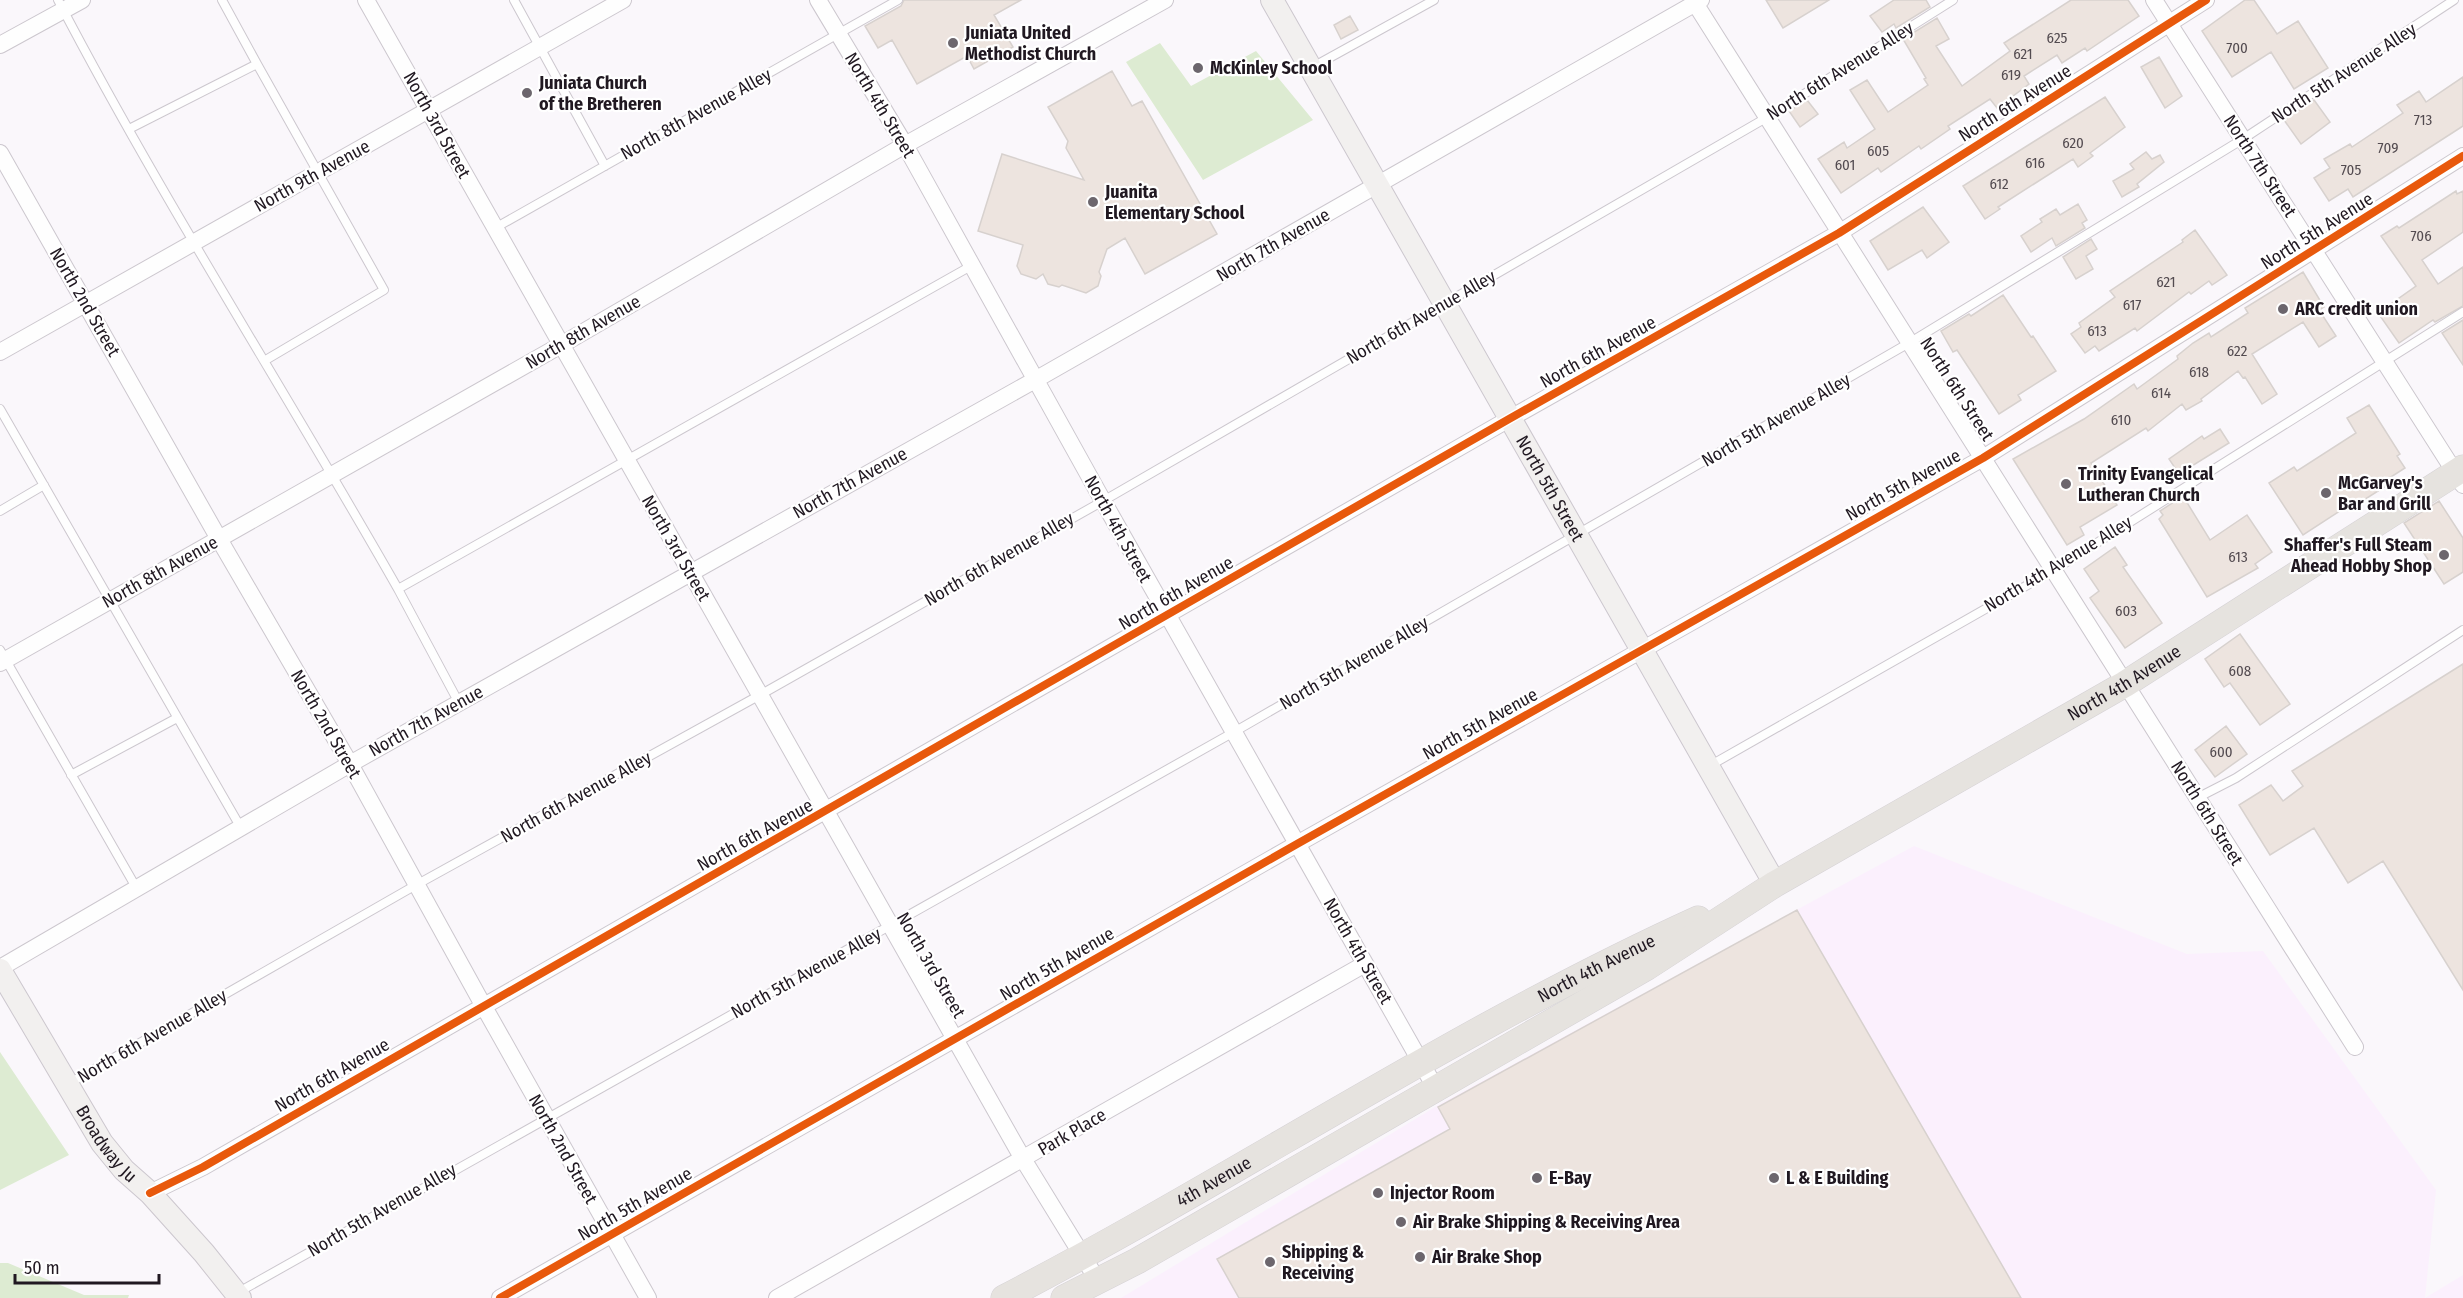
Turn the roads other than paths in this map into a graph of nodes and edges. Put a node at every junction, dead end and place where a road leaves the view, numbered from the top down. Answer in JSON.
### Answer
{"nodes":[{"id":1,"x":82,"y":0,"type":"edge"},
{"id":2,"x":222,"y":0,"type":"edge"},
{"id":3,"x":366,"y":0,"type":"edge"},
{"id":4,"x":514,"y":0,"type":"edge"},
{"id":5,"x":623,"y":0,"type":"edge"},
{"id":6,"x":818,"y":0,"type":"edge"},
{"id":7,"x":898,"y":0,"type":"edge"},
{"id":8,"x":1165,"y":0,"type":"edge"},
{"id":9,"x":1272,"y":0,"type":"edge"},
{"id":10,"x":1434,"y":0,"type":"edge"},
{"id":11,"x":1953,"y":0,"type":"edge"},
{"id":12,"x":2154,"y":0,"type":"edge"},
{"id":13,"x":2206,"y":0,"type":"edge"},
{"id":14,"x":2454,"y":0,"type":"edge"},
{"id":15,"x":1696,"y":1,"type":"edge"},
{"id":16,"x":61,"y":5,"type":"edge"},
{"id":17,"x":2169,"y":23,"type":"junction"},
{"id":18,"x":838,"y":34,"type":"junction"},
{"id":19,"x":0,"y":45,"type":"edge"},
{"id":20,"x":541,"y":47,"type":"junction"},
{"id":21,"x":256,"y":64,"type":"junction"},
{"id":22,"x":1311,"y":68,"type":"junction"},
{"id":23,"x":428,"y":110,"type":"junction"},
{"id":24,"x":1766,"y":118,"type":"junction"},
{"id":25,"x":129,"y":129,"type":"junction"},
{"id":26,"x":2243,"y":139,"type":"junction"},
{"id":27,"x":905,"y":146,"type":"junction"},
{"id":28,"x":0,"y":153,"type":"edge"},
{"id":29,"x":2463,"y":156,"type":"edge"},
{"id":30,"x":605,"y":166,"type":"junction"},
{"id":31,"x":317,"y":173,"type":"junction"},
{"id":32,"x":1378,"y":186,"type":"junction"},
{"id":33,"x":495,"y":228,"type":"junction"},
{"id":34,"x":1839,"y":233,"type":"junction"},
{"id":35,"x":193,"y":243,"type":"junction"},
{"id":36,"x":2314,"y":250,"type":"junction"},
{"id":37,"x":971,"y":266,"type":"junction"},
{"id":38,"x":86,"y":303,"type":"junction"},
{"id":39,"x":1444,"y":303,"type":"junction"},
{"id":40,"x":2463,"y":312,"type":"edge"},
{"id":41,"x":1909,"y":343,"type":"junction"},
{"id":42,"x":561,"y":345,"type":"junction"},
{"id":43,"x":0,"y":352,"type":"edge"},
{"id":44,"x":264,"y":361,"type":"junction"},
{"id":45,"x":2384,"y":361,"type":"junction"},
{"id":46,"x":1035,"y":380,"type":"junction"},
{"id":47,"x":0,"y":408,"type":"edge"},
{"id":48,"x":1509,"y":419,"type":"junction"},
{"id":49,"x":1983,"y":458,"type":"junction"},
{"id":50,"x":627,"y":461,"type":"junction"},
{"id":51,"x":333,"y":475,"type":"junction"},
{"id":52,"x":2460,"y":475,"type":"edge"},
{"id":53,"x":44,"y":485,"type":"junction"},
{"id":54,"x":1102,"y":501,"type":"junction"},
{"id":55,"x":0,"y":511,"type":"edge"},
{"id":56,"x":1576,"y":536,"type":"junction"},
{"id":57,"x":219,"y":539,"type":"junction"},
{"id":58,"x":2054,"y":570,"type":"junction"},
{"id":59,"x":690,"y":573,"type":"junction"},
{"id":60,"x":398,"y":590,"type":"junction"},
{"id":61,"x":110,"y":601,"type":"junction"},
{"id":62,"x":1167,"y":616,"type":"junction"},
{"id":63,"x":2463,"y":630,"type":"edge"},
{"id":64,"x":1641,"y":650,"type":"junction"},
{"id":65,"x":2,"y":658,"type":"edge"},
{"id":66,"x":2126,"y":684,"type":"junction"},
{"id":67,"x":760,"y":695,"type":"junction"},
{"id":68,"x":459,"y":703,"type":"junction"},
{"id":69,"x":177,"y":718,"type":"junction"},
{"id":70,"x":1234,"y":732,"type":"junction"},
{"id":71,"x":350,"y":764,"type":"junction"},
{"id":72,"x":1708,"y":767,"type":"junction"},
{"id":73,"x":71,"y":775,"type":"junction"},
{"id":74,"x":2197,"y":798,"type":"junction"},
{"id":75,"x":826,"y":812,"type":"junction"},
{"id":76,"x":241,"y":828,"type":"junction"},
{"id":77,"x":1297,"y":844,"type":"junction"},
{"id":78,"x":1775,"y":884,"type":"junction"},
{"id":79,"x":417,"y":885,"type":"junction"},
{"id":80,"x":137,"y":889,"type":"junction"},
{"id":81,"x":891,"y":925,"type":"junction"},
{"id":82,"x":1365,"y":964,"type":"junction"},
{"id":83,"x":0,"y":969,"type":"edge"},
{"id":84,"x":483,"y":1005,"type":"junction"},
{"id":85,"x":956,"y":1040,"type":"junction"},
{"id":86,"x":2355,"y":1047,"type":"dead end"},
{"id":87,"x":1420,"y":1061,"type":"junction"},
{"id":88,"x":68,"y":1084,"type":"junction"},
{"id":89,"x":1436,"y":1089,"type":"junction"},
{"id":90,"x":545,"y":1118,"type":"junction"},
{"id":91,"x":1023,"y":1159,"type":"junction"},
{"id":92,"x":150,"y":1193,"type":"junction"},
{"id":93,"x":611,"y":1235,"type":"junction"},
{"id":94,"x":1083,"y":1257,"type":"junction"},
{"id":95,"x":1098,"y":1281,"type":"junction"},
{"id":96,"x":238,"y":1296,"type":"edge"},
{"id":97,"x":500,"y":1298,"type":"edge"},
{"id":98,"x":648,"y":1298,"type":"edge"},
{"id":99,"x":777,"y":1298,"type":"edge"},
{"id":100,"x":1004,"y":1298,"type":"edge"},
{"id":101,"x":1064,"y":1298,"type":"edge"}],
"edges":[{"from":1,"to":16,"type":"street"},
{"from":2,"to":21,"type":"lane"},
{"from":3,"to":23,"type":"street","name":"North 3rd Street"},
{"from":4,"to":20,"type":"lane"},
{"from":5,"to":20,"type":"street","name":"North 9th Avenue"},
{"from":6,"to":18,"type":"street","name":"North 4th Street"},
{"from":7,"to":18,"type":"lane","name":"North 8th Avenue Alley"},
{"from":8,"to":27,"type":"street","name":"North 8th Avenue"},
{"from":9,"to":22,"type":"street","name":"North 5th Street"},
{"from":10,"to":22,"type":"lane"},
{"from":11,"to":24,"type":"lane","name":"North 6th Avenue Alley"},
{"from":12,"to":17,"type":"street","name":"North 7th Street"},
{"from":13,"to":17,"type":"street","name":"North 6th Avenue"},
{"from":14,"to":26,"type":"lane","name":"North 5th Avenue Alley"},
{"from":15,"to":24,"type":"street","name":"North 6th Street"},
{"from":15,"to":32,"type":"street","name":"North 7th Avenue"},
{"from":16,"to":19,"type":"street"},
{"from":16,"to":25,"type":"lane"},
{"from":17,"to":26,"type":"street","name":"North 7th Street"},
{"from":17,"to":34,"type":"street","name":"North 6th Avenue"},
{"from":18,"to":27,"type":"street","name":"North 4th Street"},
{"from":18,"to":30,"type":"lane","name":"North 8th Avenue Alley"},
{"from":20,"to":23,"type":"street","name":"North 9th Avenue"},
{"from":20,"to":30,"type":"lane"},
{"from":21,"to":25,"type":"lane"},
{"from":21,"to":31,"type":"lane"},
{"from":22,"to":32,"type":"street","name":"North 5th Street"},
{"from":23,"to":31,"type":"street","name":"North 9th Avenue"},
{"from":23,"to":33,"type":"street","name":"North 3rd Street"},
{"from":24,"to":34,"type":"street","name":"North 6th Street"},
{"from":24,"to":39,"type":"lane","name":"North 6th Avenue Alley"},
{"from":25,"to":35,"type":"lane"},
{"from":26,"to":36,"type":"street","name":"North 7th Street"},
{"from":26,"to":41,"type":"lane","name":"North 5th Avenue Alley"},
{"from":27,"to":37,"type":"street","name":"North 4th Street"},
{"from":27,"to":42,"type":"street","name":"North 8th Avenue"},
{"from":28,"to":38,"type":"street","name":"North 2nd Street"},
{"from":29,"to":36,"type":"street","name":"North 5th Avenue"},
{"from":30,"to":33,"type":"lane","name":"North 8th Avenue Alley"},
{"from":31,"to":35,"type":"street","name":"North 9th Avenue"},
{"from":31,"to":44,"type":"lane"},
{"from":32,"to":39,"type":"street","name":"North 5th Street"},
{"from":32,"to":46,"type":"street","name":"North 7th Avenue"},
{"from":33,"to":42,"type":"street","name":"North 3rd Street"},
{"from":34,"to":41,"type":"street","name":"North 6th Street"},
{"from":34,"to":48,"type":"street","name":"North 6th Avenue"},
{"from":35,"to":38,"type":"street","name":"North 9th Avenue"},
{"from":35,"to":44,"type":"lane"},
{"from":36,"to":45,"type":"street","name":"North 7th Street"},
{"from":36,"to":49,"type":"street","name":"North 5th Avenue"},
{"from":37,"to":46,"type":"street","name":"North 4th Street"},
{"from":37,"to":50,"type":"lane"},
{"from":38,"to":43,"type":"street","name":"North 9th Avenue"},
{"from":38,"to":57,"type":"street","name":"North 2nd Street"},
{"from":39,"to":48,"type":"street","name":"North 5th Street"},
{"from":39,"to":54,"type":"lane","name":"North 6th Avenue Alley"},
{"from":40,"to":45,"type":"lane","name":"North 4th Avenue Alley"},
{"from":41,"to":49,"type":"street","name":"North 6th Street"},
{"from":41,"to":56,"type":"lane","name":"North 5th Avenue Alley"},
{"from":42,"to":50,"type":"street","name":"North 3rd Street"},
{"from":42,"to":51,"type":"street","name":"North 8th Avenue"},
{"from":44,"to":51,"type":"lane"},
{"from":45,"to":52,"type":"street","name":"North 7th Street"},
{"from":45,"to":58,"type":"lane","name":"North 4th Avenue Alley"},
{"from":46,"to":54,"type":"street","name":"North 4th Street"},
{"from":46,"to":59,"type":"street","name":"North 7th Avenue"},
{"from":47,"to":53,"type":"lane"},
{"from":48,"to":56,"type":"street","name":"North 5th Street"},
{"from":48,"to":62,"type":"street","name":"North 6th Avenue"},
{"from":49,"to":58,"type":"street","name":"North 6th Street"},
{"from":49,"to":64,"type":"street","name":"North 5th Avenue"},
{"from":50,"to":59,"type":"street","name":"North 3rd Street"},
{"from":50,"to":60,"type":"lane"},
{"from":51,"to":57,"type":"street","name":"North 8th Avenue"},
{"from":51,"to":60,"type":"lane"},
{"from":52,"to":66,"type":"main road","name":"North 4th Avenue"},
{"from":53,"to":55,"type":"lane"},
{"from":53,"to":61,"type":"lane"},
{"from":54,"to":62,"type":"street","name":"North 4th Street"},
{"from":54,"to":67,"type":"lane","name":"North 6th Avenue Alley"},
{"from":56,"to":64,"type":"street","name":"North 5th Street"},
{"from":56,"to":70,"type":"lane","name":"North 5th Avenue Alley"},
{"from":57,"to":61,"type":"street","name":"North 8th Avenue"},
{"from":57,"to":71,"type":"street","name":"North 2nd Street"},
{"from":58,"to":66,"type":"street","name":"North 6th Street"},
{"from":58,"to":72,"type":"lane","name":"North 4th Avenue Alley"},
{"from":59,"to":67,"type":"street","name":"North 3rd Street"},
{"from":59,"to":68,"type":"street","name":"North 7th Avenue"},
{"from":60,"to":68,"type":"lane"},
{"from":61,"to":65,"type":"street","name":"North 8th Avenue"},
{"from":61,"to":69,"type":"lane"},
{"from":62,"to":70,"type":"street","name":"North 4th Street"},
{"from":62,"to":75,"type":"street","name":"North 6th Avenue"},
{"from":63,"to":74,"type":"lane"},
{"from":64,"to":72,"type":"street","name":"North 5th Street"},
{"from":64,"to":77,"type":"street","name":"North 5th Avenue"},
{"from":65,"to":73,"type":"lane"},
{"from":66,"to":74,"type":"street","name":"North 6th Street"},
{"from":66,"to":78,"type":"main road","name":"North 4th Avenue"},
{"from":67,"to":75,"type":"street","name":"North 3rd Street"},
{"from":67,"to":79,"type":"lane","name":"North 6th Avenue Alley"},
{"from":68,"to":71,"type":"street","name":"North 7th Avenue"},
{"from":69,"to":73,"type":"lane"},
{"from":69,"to":76,"type":"lane"},
{"from":70,"to":77,"type":"street","name":"North 4th Street"},
{"from":70,"to":81,"type":"lane","name":"North 5th Avenue Alley"},
{"from":71,"to":76,"type":"street","name":"North 7th Avenue"},
{"from":71,"to":79,"type":"street","name":"North 2nd Street"},
{"from":72,"to":78,"type":"street","name":"North 5th Street"},
{"from":73,"to":80,"type":"lane"},
{"from":74,"to":86,"type":"street","name":"North 6th Street"},
{"from":75,"to":81,"type":"street","name":"North 3rd Street"},
{"from":75,"to":84,"type":"street","name":"North 6th Avenue"},
{"from":76,"to":80,"type":"street","name":"North 7th Avenue"},
{"from":77,"to":82,"type":"street","name":"North 4th Street"},
{"from":77,"to":85,"type":"street","name":"North 5th Avenue"},
{"from":78,"to":87,"type":"main road","name":"North 4th Avenue"},
{"from":78,"to":89,"type":"main road","name":"North 4th Avenue"},
{"from":79,"to":84,"type":"street","name":"North 2nd Street"},
{"from":79,"to":88,"type":"lane","name":"North 6th Avenue Alley"},
{"from":80,"to":83,"type":"street","name":"North 7th Avenue"},
{"from":81,"to":85,"type":"street","name":"North 3rd Street"},
{"from":81,"to":90,"type":"lane","name":"North 5th Avenue Alley"},
{"from":82,"to":87,"type":"street","name":"North 4th Street"},
{"from":82,"to":91,"type":"street","name":"Park Place"},
{"from":83,"to":88,"type":"street","name":"Broadway Ju"},
{"from":84,"to":90,"type":"street","name":"North 2nd Street"},
{"from":84,"to":92,"type":"street","name":"North 6th Avenue"},
{"from":85,"to":91,"type":"street","name":"North 3rd Street"},
{"from":85,"to":93,"type":"street","name":"North 5th Avenue"},
{"from":87,"to":89,"type":"street","name":"North 4th Street"},
{"from":87,"to":94,"type":"main road","name":"4th Avenue"},
{"from":88,"to":92,"type":"street","name":"Broadway Ju"},
{"from":89,"to":95,"type":"main road","name":"4th Avenue"},
{"from":90,"to":93,"type":"street","name":"North 2nd Street"},
{"from":90,"to":96,"type":"lane","name":"North 5th Avenue Alley"},
{"from":91,"to":94,"type":"street","name":"North 3rd Street"},
{"from":91,"to":99,"type":"street","name":"Park Place"},
{"from":92,"to":96,"type":"street","name":"Broadway Ju"},
{"from":93,"to":97,"type":"street","name":"North 5th Avenue"},
{"from":93,"to":98,"type":"street","name":"North 2nd Street"},
{"from":94,"to":95,"type":"street","name":"North 3rd Street"},
{"from":94,"to":100,"type":"main road","name":"4th Avenue"},
{"from":95,"to":101,"type":"main road","name":"4th Avenue"}]}
